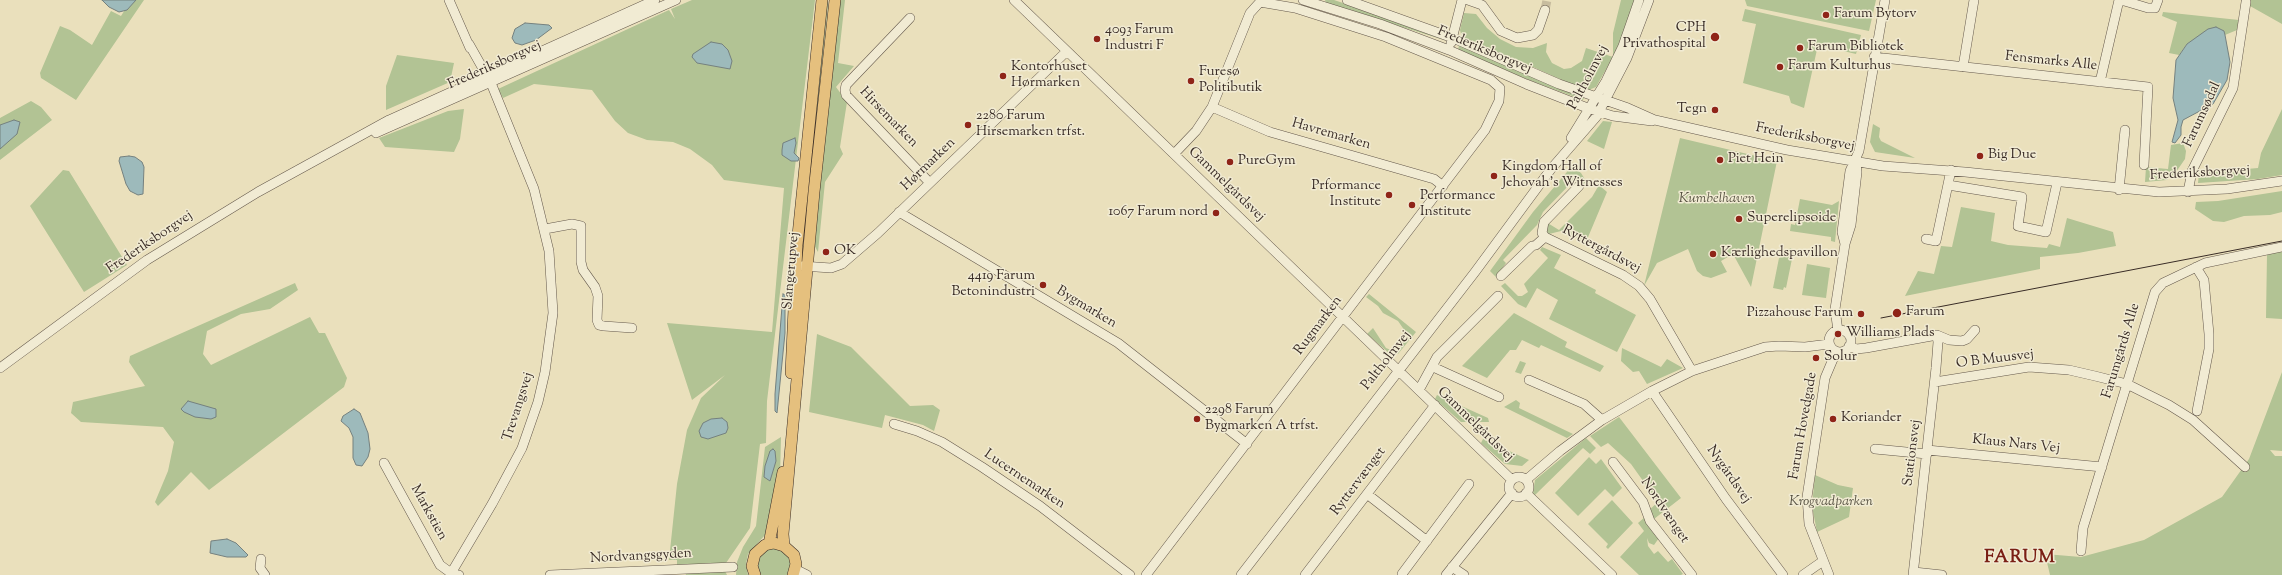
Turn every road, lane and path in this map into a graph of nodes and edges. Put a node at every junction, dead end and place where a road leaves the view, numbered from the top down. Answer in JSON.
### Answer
{"nodes":[{"id":1,"x":449,"y":0,"type":"edge"},
{"id":2,"x":655,"y":0,"type":"edge"},
{"id":3,"x":676,"y":0,"type":"edge"},
{"id":4,"x":822,"y":0,"type":"edge"},
{"id":5,"x":830,"y":0,"type":"edge"},
{"id":6,"x":835,"y":0,"type":"edge"},
{"id":7,"x":1014,"y":0,"type":"edge"},
{"id":8,"x":1303,"y":0,"type":"edge"},
{"id":9,"x":1347,"y":0,"type":"edge"},
{"id":10,"x":1462,"y":0,"type":"edge"},
{"id":11,"x":1468,"y":0,"type":"edge"},
{"id":12,"x":1639,"y":0,"type":"edge"},
{"id":13,"x":1649,"y":0,"type":"edge"},
{"id":14,"x":1885,"y":0,"type":"edge"},
{"id":15,"x":1974,"y":0,"type":"edge"},
{"id":16,"x":2120,"y":0,"type":"edge"},
{"id":17,"x":2158,"y":0,"type":"edge"},
{"id":18,"x":1316,"y":2,"type":"edge"},
{"id":19,"x":2246,"y":2,"type":"dead end"},
{"id":20,"x":1545,"y":10,"type":"tunnel mouth"},
{"id":21,"x":910,"y":18,"type":"dead end"},
{"id":22,"x":1453,"y":38,"type":"junction"},
{"id":23,"x":830,"y":40,"type":"junction"},
{"id":24,"x":1449,"y":50,"type":"junction"},
{"id":25,"x":1067,"y":51,"type":"junction"},
{"id":26,"x":1874,"y":57,"type":"junction"},
{"id":27,"x":1963,"y":67,"type":"junction"},
{"id":28,"x":486,"y":81,"type":"junction"},
{"id":29,"x":2100,"y":82,"type":"junction"},
{"id":30,"x":1601,"y":100,"type":"junction"},
{"id":31,"x":1212,"y":107,"type":"junction"},
{"id":32,"x":1595,"y":110,"type":"junction"},
{"id":33,"x":1655,"y":120,"type":"junction"},
{"id":34,"x":2124,"y":130,"type":"dead end"},
{"id":35,"x":1174,"y":154,"type":"junction"},
{"id":36,"x":1856,"y":162,"type":"junction"},
{"id":37,"x":2144,"y":165,"type":"dead end"},
{"id":38,"x":1951,"y":170,"type":"junction"},
{"id":39,"x":2282,"y":181,"type":"edge"},
{"id":40,"x":930,"y":183,"type":"junction"},
{"id":41,"x":2057,"y":183,"type":"junction"},
{"id":42,"x":1948,"y":185,"type":"junction"},
{"id":43,"x":1443,"y":186,"type":"junction"},
{"id":44,"x":1579,"y":186,"type":"dead end"},
{"id":45,"x":2119,"y":190,"type":"junction"},
{"id":46,"x":2188,"y":192,"type":"junction"},
{"id":47,"x":899,"y":212,"type":"junction"},
{"id":48,"x":545,"y":229,"type":"junction"},
{"id":49,"x":1545,"y":237,"type":"junction"},
{"id":50,"x":1926,"y":239,"type":"dead end"},
{"id":51,"x":2282,"y":246,"type":"edge"},
{"id":52,"x":796,"y":266,"type":"junction"},
{"id":53,"x":808,"y":266,"type":"junction"},
{"id":54,"x":2196,"y":267,"type":"junction"},
{"id":55,"x":1501,"y":276,"type":"dead end"},
{"id":56,"x":1498,"y":296,"type":"dead end"},
{"id":57,"x":1343,"y":317,"type":"junction"},
{"id":58,"x":632,"y":328,"type":"dead end"},
{"id":59,"x":1838,"y":330,"type":"junction"},
{"id":60,"x":1975,"y":330,"type":"dead end"},
{"id":61,"x":1936,"y":335,"type":"junction"},
{"id":62,"x":1829,"y":344,"type":"junction"},
{"id":63,"x":1849,"y":346,"type":"junction"},
{"id":64,"x":1836,"y":352,"type":"junction"},
{"id":65,"x":1433,"y":367,"type":"junction"},
{"id":66,"x":0,"y":368,"type":"edge"},
{"id":67,"x":1398,"y":370,"type":"junction"},
{"id":68,"x":1692,"y":371,"type":"junction"},
{"id":69,"x":1529,"y":380,"type":"dead end"},
{"id":70,"x":1935,"y":382,"type":"junction"},
{"id":71,"x":2127,"y":384,"type":"junction"},
{"id":72,"x":1419,"y":390,"type":"junction"},
{"id":73,"x":1652,"y":391,"type":"junction"},
{"id":74,"x":1499,"y":397,"type":"dead end"},
{"id":75,"x":1435,"y":405,"type":"junction"},
{"id":76,"x":2197,"y":411,"type":"dead end"},
{"id":77,"x":1602,"y":420,"type":"junction"},
{"id":78,"x":894,"y":424,"type":"dead end"},
{"id":79,"x":1247,"y":444,"type":"junction"},
{"id":80,"x":1875,"y":449,"type":"dead end"},
{"id":81,"x":1927,"y":452,"type":"junction"},
{"id":82,"x":1613,"y":462,"type":"dead end"},
{"id":83,"x":384,"y":463,"type":"dead end"},
{"id":84,"x":2102,"y":467,"type":"junction"},
{"id":85,"x":2245,"y":467,"type":"dead end"},
{"id":86,"x":1512,"y":480,"type":"junction"},
{"id":87,"x":1526,"y":480,"type":"junction"},
{"id":88,"x":1469,"y":484,"type":"dead end"},
{"id":89,"x":1512,"y":493,"type":"junction"},
{"id":90,"x":1526,"y":493,"type":"junction"},
{"id":91,"x":1367,"y":494,"type":"junction"},
{"id":92,"x":1427,"y":541,"type":"junction"},
{"id":93,"x":769,"y":544,"type":"junction"},
{"id":94,"x":784,"y":546,"type":"junction"},
{"id":95,"x":2081,"y":551,"type":"dead end"},
{"id":96,"x":261,"y":559,"type":"dead end"},
{"id":97,"x":1823,"y":561,"type":"junction"},
{"id":98,"x":733,"y":567,"type":"dead end"},
{"id":99,"x":1452,"y":567,"type":"junction"},
{"id":100,"x":794,"y":572,"type":"edge"},
{"id":101,"x":1913,"y":573,"type":"edge"},
{"id":102,"x":453,"y":574,"type":"edge"},
{"id":103,"x":1402,"y":574,"type":"edge"},
{"id":104,"x":265,"y":575,"type":"edge"},
{"id":105,"x":550,"y":575,"type":"edge"},
{"id":106,"x":555,"y":575,"type":"edge"},
{"id":107,"x":755,"y":575,"type":"edge"},
{"id":108,"x":807,"y":575,"type":"edge"},
{"id":109,"x":1130,"y":575,"type":"edge"},
{"id":110,"x":1146,"y":575,"type":"edge"},
{"id":111,"x":1241,"y":575,"type":"edge"},
{"id":112,"x":1306,"y":575,"type":"edge"},
{"id":113,"x":1446,"y":575,"type":"edge"},
{"id":114,"x":1464,"y":575,"type":"edge"},
{"id":115,"x":1612,"y":575,"type":"edge"},
{"id":116,"x":1692,"y":575,"type":"edge"},
{"id":117,"x":1783,"y":575,"type":"edge"},
{"id":118,"x":1803,"y":575,"type":"edge"},
{"id":119,"x":1829,"y":575,"type":"edge"},
{"id":120,"x":1942,"y":575,"type":"edge"}],
"edges":[{"from":1,"to":28,"type":"street","name":"Trevangsvej"},
{"from":2,"to":28,"type":"street","name":"Frederiksborgvej"},
{"from":3,"to":28,"type":"street","name":"Frederiksborgvej"},
{"from":4,"to":52,"type":"main road","name":"Slangerupvej"},
{"from":5,"to":23,"type":"main road"},
{"from":6,"to":23,"type":"main road","name":"Slangerupvej"},
{"from":7,"to":25,"type":"street","name":"Gammelgårdsvej"},
{"from":8,"to":18,"type":"street","name":"Frederiksborgvej"},
{"from":9,"to":22,"type":"street","name":"Frederiksborgvej"},
{"from":10,"to":22,"type":"street"},
{"from":11,"to":20,"type":"street"},
{"from":12,"to":30,"type":"street","name":"Paltholmvej"},
{"from":13,"to":30,"type":"street","name":"Paltholmvej"},
{"from":14,"to":26,"type":"street"},
{"from":15,"to":27,"type":"street"},
{"from":16,"to":17,"type":"street"},
{"from":16,"to":29,"type":"street"},
{"from":18,"to":24,"type":"street","name":"Frederiksborgvej"},
{"from":19,"to":46,"type":"street","name":"Farumsødal"},
{"from":21,"to":40,"type":"street","name":"Hirsemarken"},
{"from":22,"to":24,"type":"street"},
{"from":22,"to":30,"type":"street","name":"Frederiksborgvej"},
{"from":23,"to":53,"type":"main road","name":"Slangerupvej"},
{"from":24,"to":32,"type":"street","name":"Frederiksborgvej"},
{"from":25,"to":35,"type":"street","name":"Gammelgårdsvej"},
{"from":25,"to":40,"type":"street","name":"Hørmarken"},
{"from":26,"to":27,"type":"street","name":"Fensmarks Alle"},
{"from":26,"to":36,"type":"street"},
{"from":27,"to":29,"type":"street","name":"Fensmarks Alle"},
{"from":28,"to":48,"type":"street","name":"Trevangsvej"},
{"from":28,"to":66,"type":"street","name":"Frederiksborgvej"},
{"from":29,"to":37,"type":"street","name":"Fensmarks Alle"},
{"from":30,"to":32,"type":"street","name":"Paltholmvej"},
{"from":30,"to":33,"type":"street","name":"Frederiksborgvej"},
{"from":31,"to":35,"type":"street"},
{"from":31,"to":43,"type":"street","name":"Havremarken"},
{"from":31,"to":43,"type":"street","name":"Rugmarken"},
{"from":32,"to":33,"type":"street","name":"Frederiksborgvej"},
{"from":32,"to":67,"type":"street","name":"Paltholmvej"},
{"from":33,"to":36,"type":"street","name":"Frederiksborgvej"},
{"from":34,"to":45,"type":"street"},
{"from":35,"to":57,"type":"street","name":"Gammelgårdsvej"},
{"from":36,"to":38,"type":"street","name":"Frederiksborgvej"},
{"from":36,"to":59,"type":"street"},
{"from":38,"to":41,"type":"street","name":"Frederiksborgvej"},
{"from":38,"to":42,"type":"street"},
{"from":39,"to":46,"type":"street","name":"Frederiksborgvej"},
{"from":40,"to":47,"type":"street","name":"Hørmarken"},
{"from":41,"to":42,"type":"street"},
{"from":41,"to":45,"type":"street","name":"Frederiksborgvej"},
{"from":42,"to":50,"type":"street"},
{"from":43,"to":57,"type":"street","name":"Rugmarken"},
{"from":44,"to":49,"type":"street","name":"Ryttergårdsvej"},
{"from":45,"to":46,"type":"street","name":"Frederiksborgvej"},
{"from":47,"to":53,"type":"street","name":"Hørmarken"},
{"from":47,"to":79,"type":"street","name":"Bygmarken"},
{"from":48,"to":58,"type":"street"},
{"from":48,"to":102,"type":"street","name":"Trevangsvej"},
{"from":49,"to":55,"type":"street","name":"Ryttergårdsvej"},
{"from":49,"to":68,"type":"street","name":"Ryttergårdsvej"},
{"from":51,"to":54,"type":"street","name":"Farumgårds Alle"},
{"from":52,"to":53,"type":"street","name":"Hørmarken"},
{"from":52,"to":93,"type":"main road","name":"Slangerupvej"},
{"from":53,"to":94,"type":"main road","name":"Slangerupvej"},
{"from":54,"to":71,"type":"street","name":"Farumgårds Alle"},
{"from":54,"to":76,"type":"street"},
{"from":56,"to":65,"type":"street","name":"Gammelgårdsvej"},
{"from":57,"to":67,"type":"street","name":"Gammelgårdsvej"},
{"from":57,"to":79,"type":"street","name":"Rugmarken"},
{"from":59,"to":62,"type":"street"},
{"from":59,"to":63,"type":"street"},
{"from":60,"to":61,"type":"street"},
{"from":61,"to":63,"type":"street"},
{"from":61,"to":70,"type":"street","name":"Stationsvej"},
{"from":62,"to":64,"type":"street"},
{"from":62,"to":68,"type":"street"},
{"from":63,"to":64,"type":"street"},
{"from":64,"to":97,"type":"street","name":"Farum Hovedgade"},
{"from":65,"to":72,"type":"street","name":"Gammelgårdsvej"},
{"from":65,"to":74,"type":"street","name":"Gammelgårdsvej"},
{"from":67,"to":72,"type":"street","name":"Gammelgårdsvej"},
{"from":67,"to":111,"type":"street","name":"Paltholmvej"},
{"from":68,"to":73,"type":"street"},
{"from":69,"to":77,"type":"street"},
{"from":70,"to":71,"type":"street","name":"O B Muusvej"},
{"from":70,"to":81,"type":"street","name":"Stationsvej"},
{"from":71,"to":84,"type":"street","name":"Farumgårds Alle"},
{"from":71,"to":85,"type":"street","name":"O B Muusvej"},
{"from":72,"to":75,"type":"street","name":"Gammelgårdsvej"},
{"from":73,"to":77,"type":"street"},
{"from":73,"to":117,"type":"street","name":"Nygårdsvej"},
{"from":75,"to":86,"type":"street","name":"Gammelgårdsvej"},
{"from":75,"to":91,"type":"street","name":"Ryttervænget"},
{"from":77,"to":87,"type":"street"},
{"from":78,"to":109,"type":"street","name":"Lucernemarken"},
{"from":79,"to":110,"type":"street","name":"Rugmarken"},
{"from":80,"to":81,"type":"street","name":"Klaus Nars Vej"},
{"from":81,"to":84,"type":"street","name":"Klaus Nars Vej"},
{"from":81,"to":101,"type":"street","name":"Stationsvej"},
{"from":82,"to":116,"type":"street","name":"Nordvænget"},
{"from":83,"to":102,"type":"street","name":"Markstien"},
{"from":84,"to":95,"type":"street","name":"Farumgårds Alle"},
{"from":86,"to":87,"type":"street"},
{"from":86,"to":89,"type":"street"},
{"from":87,"to":90,"type":"street"},
{"from":88,"to":92,"type":"street"},
{"from":89,"to":90,"type":"street"},
{"from":89,"to":99,"type":"street"},
{"from":90,"to":115,"type":"street"},
{"from":91,"to":92,"type":"street"},
{"from":91,"to":112,"type":"street","name":"Ryttervænget"},
{"from":92,"to":103,"type":"street"},
{"from":93,"to":94,"type":"main road"},
{"from":93,"to":107,"type":"main road"},
{"from":94,"to":100,"type":"main road"},
{"from":96,"to":104,"type":"street"},
{"from":97,"to":118,"type":"street"},
{"from":97,"to":119,"type":"street","name":"Farum Hovedgade"},
{"from":98,"to":106,"type":"street","name":"Nordvangsgyden"},
{"from":99,"to":113,"type":"street"},
{"from":99,"to":114,"type":"street"},
{"from":100,"to":108,"type":"street"},
{"from":101,"to":120,"type":"street"},
{"from":105,"to":106,"type":"street","name":"Nordvangsgyden"}]}
